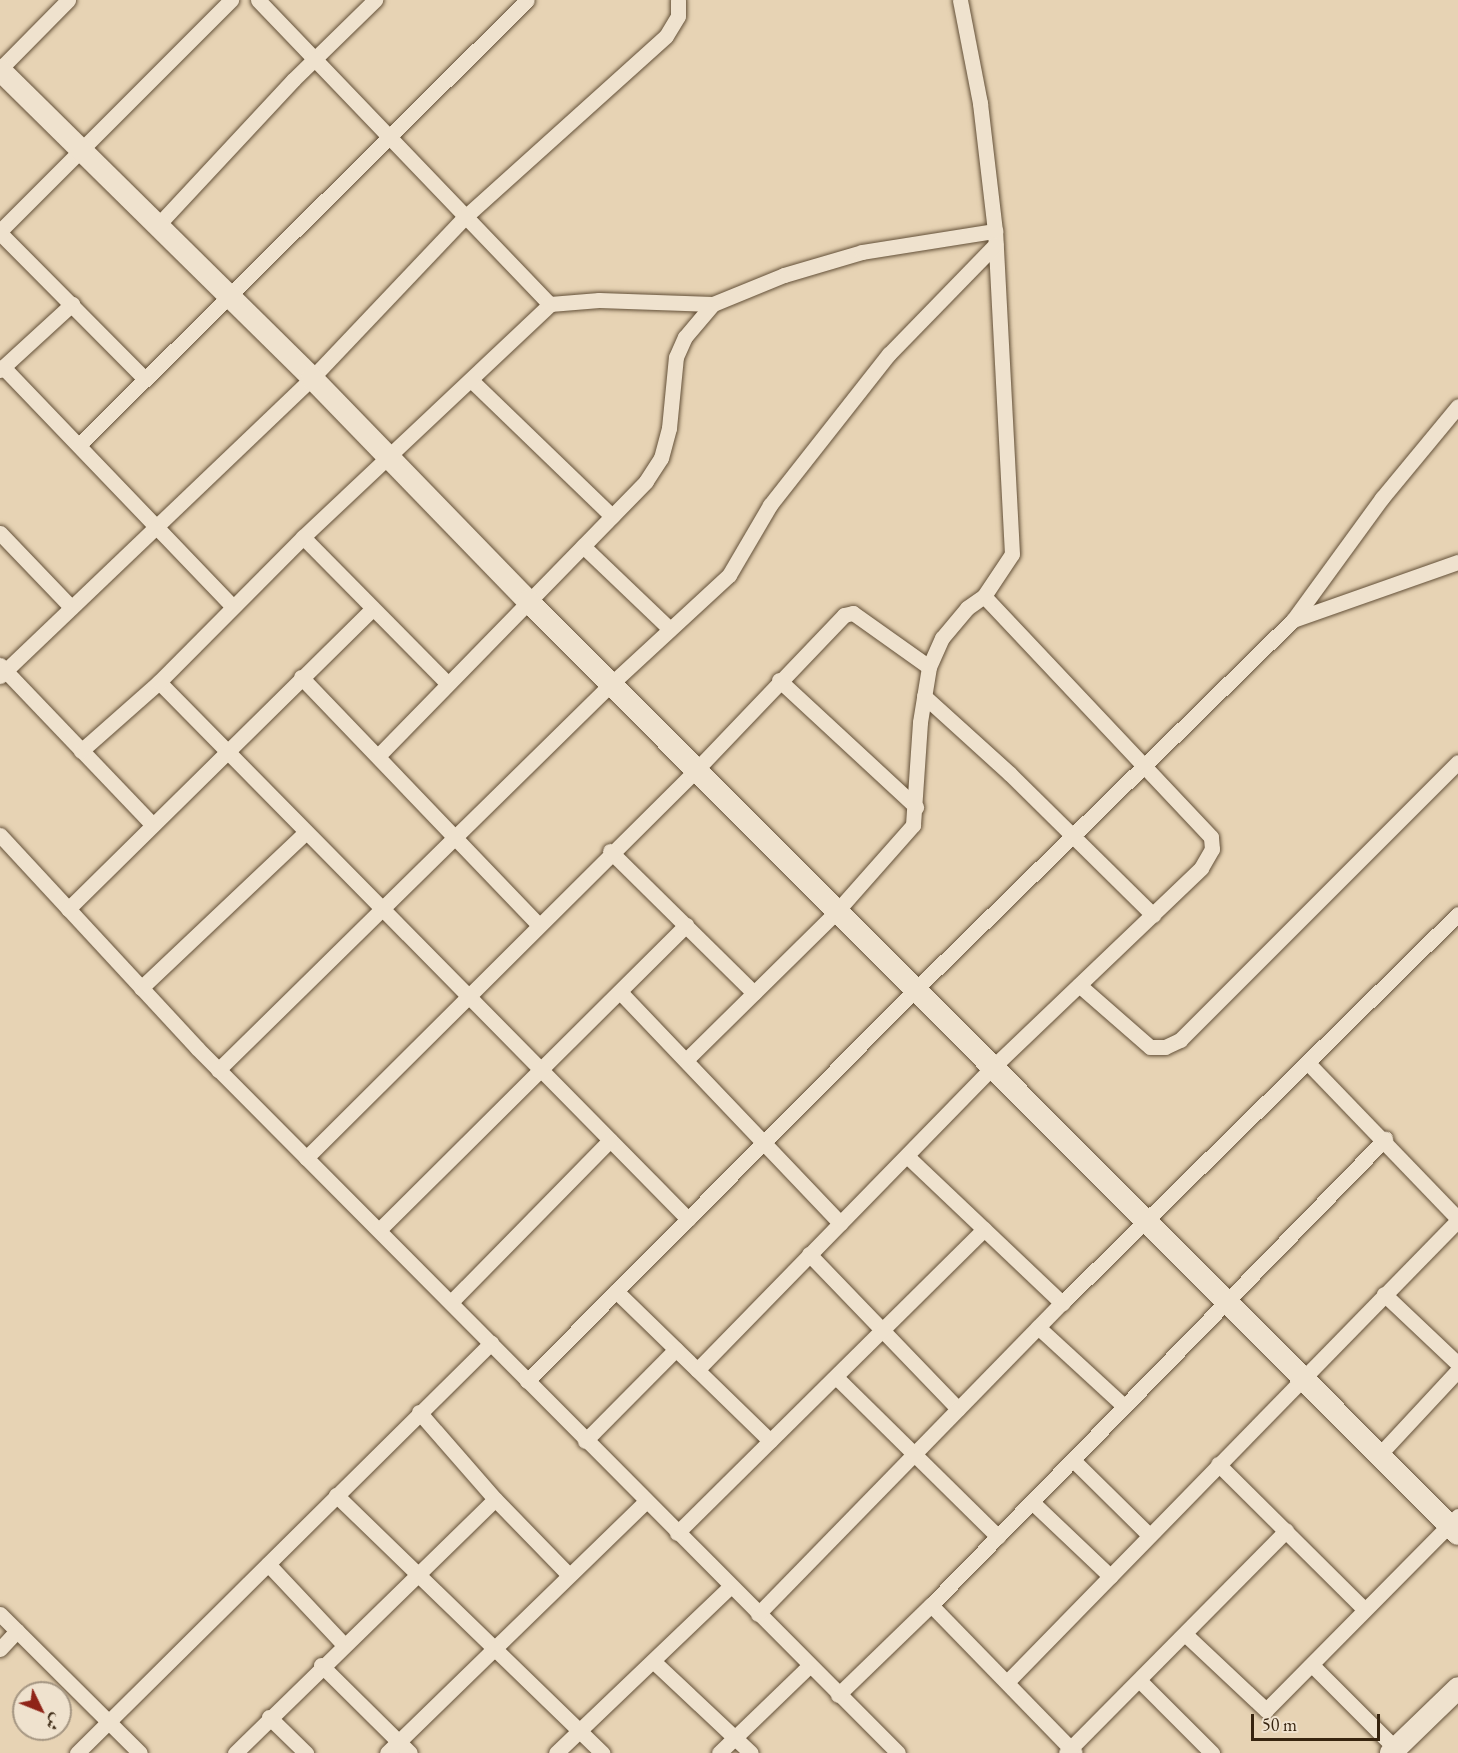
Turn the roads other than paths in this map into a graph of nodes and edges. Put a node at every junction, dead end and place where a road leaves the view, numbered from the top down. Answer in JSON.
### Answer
{"nodes":[{"id":1,"x":68,"y":0,"type":"edge"},
{"id":2,"x":231,"y":0,"type":"edge"},
{"id":3,"x":258,"y":0,"type":"edge"},
{"id":4,"x":375,"y":0,"type":"edge"},
{"id":5,"x":527,"y":0,"type":"edge"},
{"id":6,"x":678,"y":0,"type":"edge"},
{"id":7,"x":960,"y":0,"type":"edge"},
{"id":8,"x":314,"y":60,"type":"junction"},
{"id":9,"x":0,"y":70,"type":"edge"},
{"id":10,"x":392,"y":136,"type":"junction"},
{"id":11,"x":82,"y":149,"type":"junction"},
{"id":12,"x":465,"y":218,"type":"junction"},
{"id":13,"x":157,"y":226,"type":"junction"},
{"id":14,"x":0,"y":232,"type":"edge"},
{"id":15,"x":996,"y":237,"type":"junction"},
{"id":16,"x":229,"y":296,"type":"junction"},
{"id":17,"x":72,"y":304,"type":"junction"},
{"id":18,"x":550,"y":304,"type":"junction"},
{"id":19,"x":712,"y":304,"type":"junction"},
{"id":20,"x":2,"y":368,"type":"edge"},
{"id":21,"x":144,"y":378,"type":"junction"},
{"id":22,"x":312,"y":378,"type":"junction"},
{"id":23,"x":471,"y":380,"type":"junction"},
{"id":24,"x":1458,"y":406,"type":"edge"},
{"id":25,"x":79,"y":445,"type":"junction"},
{"id":26,"x":389,"y":459,"type":"junction"},
{"id":27,"x":612,"y":516,"type":"junction"},
{"id":28,"x":156,"y":525,"type":"junction"},
{"id":29,"x":0,"y":533,"type":"edge"},
{"id":30,"x":303,"y":537,"type":"junction"},
{"id":31,"x":583,"y":546,"type":"junction"},
{"id":32,"x":1458,"y":562,"type":"edge"},
{"id":33,"x":984,"y":596,"type":"junction"},
{"id":34,"x":528,"y":601,"type":"junction"},
{"id":35,"x":71,"y":607,"type":"junction"},
{"id":36,"x":233,"y":607,"type":"junction"},
{"id":37,"x":371,"y":610,"type":"junction"},
{"id":38,"x":1293,"y":620,"type":"junction"},
{"id":39,"x":670,"y":629,"type":"junction"},
{"id":40,"x":929,"y":667,"type":"junction"},
{"id":41,"x":2,"y":671,"type":"edge"},
{"id":42,"x":301,"y":677,"type":"junction"},
{"id":43,"x":779,"y":680,"type":"junction"},
{"id":44,"x":446,"y":681,"type":"junction"},
{"id":45,"x":159,"y":682,"type":"junction"},
{"id":46,"x":611,"y":684,"type":"junction"},
{"id":47,"x":924,"y":696,"type":"junction"},
{"id":48,"x":81,"y":751,"type":"junction"},
{"id":49,"x":226,"y":751,"type":"junction"},
{"id":50,"x":378,"y":756,"type":"junction"},
{"id":51,"x":1458,"y":762,"type":"edge"},
{"id":52,"x":1145,"y":765,"type":"junction"},
{"id":53,"x":697,"y":769,"type":"junction"},
{"id":54,"x":916,"y":807,"type":"junction"},
{"id":55,"x":152,"y":825,"type":"junction"},
{"id":56,"x":306,"y":832,"type":"junction"},
{"id":57,"x":0,"y":835,"type":"edge"},
{"id":58,"x":455,"y":836,"type":"junction"},
{"id":59,"x":1072,"y":836,"type":"junction"},
{"id":60,"x":610,"y":851,"type":"junction"},
{"id":61,"x":68,"y":909,"type":"junction"},
{"id":62,"x":384,"y":911,"type":"junction"},
{"id":63,"x":837,"y":911,"type":"junction"},
{"id":64,"x":1458,"y":914,"type":"edge"},
{"id":65,"x":1153,"y":915,"type":"junction"},
{"id":66,"x":538,"y":924,"type":"junction"},
{"id":67,"x":686,"y":925,"type":"junction"},
{"id":68,"x":1079,"y":986,"type":"junction"},
{"id":69,"x":141,"y":988,"type":"junction"},
{"id":70,"x":916,"y":989,"type":"junction"},
{"id":71,"x":621,"y":993,"type":"junction"},
{"id":72,"x":754,"y":993,"type":"junction"},
{"id":73,"x":467,"y":996,"type":"junction"},
{"id":74,"x":687,"y":1059,"type":"junction"},
{"id":75,"x":1308,"y":1063,"type":"junction"},
{"id":76,"x":993,"y":1067,"type":"junction"},
{"id":77,"x":218,"y":1070,"type":"junction"},
{"id":78,"x":540,"y":1070,"type":"junction"},
{"id":79,"x":1384,"y":1139,"type":"junction"},
{"id":80,"x":610,"y":1140,"type":"junction"},
{"id":81,"x":763,"y":1144,"type":"junction"},
{"id":82,"x":907,"y":1156,"type":"junction"},
{"id":83,"x":306,"y":1158,"type":"junction"},
{"id":84,"x":688,"y":1219,"type":"junction"},
{"id":85,"x":1458,"y":1219,"type":"edge"},
{"id":86,"x":1145,"y":1221,"type":"junction"},
{"id":87,"x":840,"y":1223,"type":"junction"},
{"id":88,"x":984,"y":1229,"type":"junction"},
{"id":89,"x":379,"y":1230,"type":"junction"},
{"id":90,"x":809,"y":1254,"type":"junction"},
{"id":91,"x":616,"y":1291,"type":"junction"},
{"id":92,"x":1384,"y":1294,"type":"junction"},
{"id":93,"x":1226,"y":1300,"type":"junction"},
{"id":94,"x":451,"y":1302,"type":"junction"},
{"id":95,"x":1062,"y":1303,"type":"junction"},
{"id":96,"x":1038,"y":1327,"type":"junction"},
{"id":97,"x":882,"y":1332,"type":"junction"},
{"id":98,"x":492,"y":1343,"type":"junction"},
{"id":99,"x":676,"y":1349,"type":"junction"},
{"id":100,"x":1458,"y":1364,"type":"edge"},
{"id":101,"x":697,"y":1370,"type":"junction"},
{"id":102,"x":1458,"y":1370,"type":"edge"},
{"id":103,"x":1302,"y":1377,"type":"junction"},
{"id":104,"x":837,"y":1378,"type":"junction"},
{"id":105,"x":527,"y":1381,"type":"junction"},
{"id":106,"x":1125,"y":1406,"type":"junction"},
{"id":107,"x":958,"y":1409,"type":"junction"},
{"id":108,"x":419,"y":1412,"type":"junction"},
{"id":109,"x":585,"y":1441,"type":"junction"},
{"id":110,"x":770,"y":1441,"type":"junction"},
{"id":111,"x":915,"y":1454,"type":"junction"},
{"id":112,"x":1379,"y":1455,"type":"junction"},
{"id":113,"x":1073,"y":1460,"type":"junction"},
{"id":114,"x":1218,"y":1464,"type":"junction"},
{"id":115,"x":336,"y":1495,"type":"junction"},
{"id":116,"x":495,"y":1499,"type":"junction"},
{"id":117,"x":646,"y":1501,"type":"junction"},
{"id":118,"x":1032,"y":1502,"type":"junction"},
{"id":119,"x":1455,"y":1525,"type":"edge"},
{"id":120,"x":1286,"y":1531,"type":"junction"},
{"id":121,"x":677,"y":1533,"type":"junction"},
{"id":122,"x":1149,"y":1535,"type":"junction"},
{"id":123,"x":998,"y":1537,"type":"junction"},
{"id":124,"x":268,"y":1564,"type":"junction"},
{"id":125,"x":418,"y":1572,"type":"junction"},
{"id":126,"x":569,"y":1575,"type":"junction"},
{"id":127,"x":1110,"y":1576,"type":"junction"},
{"id":128,"x":730,"y":1587,"type":"junction"},
{"id":129,"x":931,"y":1605,"type":"junction"},
{"id":130,"x":1363,"y":1608,"type":"junction"},
{"id":131,"x":0,"y":1614,"type":"edge"},
{"id":132,"x":758,"y":1614,"type":"junction"},
{"id":133,"x":17,"y":1631,"type":"junction"},
{"id":134,"x":1186,"y":1635,"type":"junction"},
{"id":135,"x":343,"y":1644,"type":"junction"},
{"id":136,"x":494,"y":1647,"type":"junction"},
{"id":137,"x":0,"y":1649,"type":"edge"},
{"id":138,"x":653,"y":1661,"type":"junction"},
{"id":139,"x":321,"y":1665,"type":"junction"},
{"id":140,"x":1312,"y":1665,"type":"junction"},
{"id":141,"x":809,"y":1666,"type":"junction"},
{"id":142,"x":1008,"y":1681,"type":"junction"},
{"id":143,"x":1140,"y":1681,"type":"junction"},
{"id":144,"x":838,"y":1695,"type":"junction"},
{"id":145,"x":1455,"y":1698,"type":"edge"},
{"id":146,"x":269,"y":1716,"type":"junction"},
{"id":147,"x":108,"y":1720,"type":"junction"},
{"id":148,"x":579,"y":1731,"type":"junction"},
{"id":149,"x":735,"y":1737,"type":"junction"},
{"id":150,"x":399,"y":1742,"type":"junction"},
{"id":151,"x":1394,"y":1751,"type":"edge"},
{"id":152,"x":1070,"y":1752,"type":"edge"},
{"id":153,"x":77,"y":1753,"type":"edge"},
{"id":154,"x":140,"y":1753,"type":"edge"},
{"id":155,"x":235,"y":1753,"type":"edge"},
{"id":156,"x":306,"y":1753,"type":"edge"},
{"id":157,"x":387,"y":1753,"type":"edge"},
{"id":158,"x":410,"y":1753,"type":"edge"},
{"id":159,"x":556,"y":1753,"type":"edge"},
{"id":160,"x":602,"y":1753,"type":"edge"},
{"id":161,"x":719,"y":1753,"type":"edge"},
{"id":162,"x":751,"y":1753,"type":"edge"},
{"id":163,"x":898,"y":1753,"type":"edge"},
{"id":164,"x":1212,"y":1753,"type":"edge"}],
"edges":[{"from":1,"to":9,"type":"street"},
{"from":2,"to":11,"type":"street"},
{"from":3,"to":8,"type":"street"},
{"from":4,"to":8,"type":"street"},
{"from":5,"to":10,"type":"street"},
{"from":6,"to":12,"type":"street"},
{"from":7,"to":15,"type":"street"},
{"from":8,"to":10,"type":"street"},
{"from":8,"to":13,"type":"street"},
{"from":9,"to":11,"type":"street"},
{"from":10,"to":12,"type":"street"},
{"from":10,"to":16,"type":"street"},
{"from":11,"to":13,"type":"street"},
{"from":11,"to":14,"type":"street"},
{"from":12,"to":18,"type":"street"},
{"from":12,"to":22,"type":"street"},
{"from":13,"to":16,"type":"street"},
{"from":14,"to":17,"type":"street"},
{"from":15,"to":19,"type":"street"},
{"from":15,"to":33,"type":"street"},
{"from":15,"to":39,"type":"street"},
{"from":16,"to":21,"type":"street"},
{"from":16,"to":22,"type":"street"},
{"from":17,"to":20,"type":"street"},
{"from":17,"to":21,"type":"street"},
{"from":18,"to":19,"type":"street"},
{"from":18,"to":23,"type":"street"},
{"from":19,"to":27,"type":"street"},
{"from":20,"to":25,"type":"street"},
{"from":21,"to":25,"type":"street"},
{"from":22,"to":26,"type":"street"},
{"from":22,"to":28,"type":"street"},
{"from":23,"to":26,"type":"street"},
{"from":23,"to":27,"type":"street"},
{"from":24,"to":38,"type":"street"},
{"from":25,"to":28,"type":"street"},
{"from":26,"to":30,"type":"street"},
{"from":26,"to":34,"type":"street"},
{"from":27,"to":31,"type":"street"},
{"from":28,"to":35,"type":"street"},
{"from":28,"to":36,"type":"street"},
{"from":29,"to":35,"type":"street"},
{"from":30,"to":36,"type":"street"},
{"from":30,"to":37,"type":"street"},
{"from":31,"to":34,"type":"street"},
{"from":31,"to":39,"type":"street"},
{"from":32,"to":38,"type":"street"},
{"from":33,"to":40,"type":"street"},
{"from":33,"to":52,"type":"street"},
{"from":34,"to":44,"type":"street"},
{"from":34,"to":46,"type":"street"},
{"from":35,"to":41,"type":"street"},
{"from":36,"to":45,"type":"street"},
{"from":37,"to":42,"type":"street"},
{"from":37,"to":44,"type":"street"},
{"from":38,"to":52,"type":"street"},
{"from":39,"to":46,"type":"street"},
{"from":40,"to":43,"type":"street"},
{"from":40,"to":47,"type":"street"},
{"from":41,"to":48,"type":"street"},
{"from":42,"to":49,"type":"street"},
{"from":42,"to":50,"type":"street"},
{"from":43,"to":53,"type":"street"},
{"from":43,"to":54,"type":"street"},
{"from":44,"to":50,"type":"street"},
{"from":45,"to":48,"type":"street"},
{"from":45,"to":49,"type":"street"},
{"from":46,"to":53,"type":"street"},
{"from":46,"to":58,"type":"street"},
{"from":47,"to":54,"type":"street"},
{"from":47,"to":59,"type":"street"},
{"from":48,"to":55,"type":"street"},
{"from":49,"to":55,"type":"street"},
{"from":49,"to":56,"type":"street"},
{"from":50,"to":58,"type":"street"},
{"from":51,"to":68,"type":"street"},
{"from":52,"to":59,"type":"street"},
{"from":52,"to":65,"type":"street"},
{"from":53,"to":60,"type":"street"},
{"from":53,"to":63,"type":"street"},
{"from":54,"to":63,"type":"street"},
{"from":55,"to":61,"type":"street"},
{"from":56,"to":62,"type":"street"},
{"from":56,"to":69,"type":"street"},
{"from":57,"to":61,"type":"street"},
{"from":58,"to":62,"type":"street"},
{"from":58,"to":66,"type":"street"},
{"from":59,"to":65,"type":"street"},
{"from":59,"to":70,"type":"street"},
{"from":60,"to":66,"type":"street"},
{"from":60,"to":67,"type":"street"},
{"from":61,"to":69,"type":"street"},
{"from":62,"to":73,"type":"street"},
{"from":62,"to":77,"type":"street"},
{"from":63,"to":70,"type":"street"},
{"from":63,"to":72,"type":"street"},
{"from":64,"to":75,"type":"street"},
{"from":65,"to":68,"type":"street"},
{"from":66,"to":73,"type":"street"},
{"from":67,"to":71,"type":"street"},
{"from":67,"to":72,"type":"street"},
{"from":68,"to":76,"type":"street"},
{"from":69,"to":77,"type":"street"},
{"from":70,"to":76,"type":"street"},
{"from":70,"to":81,"type":"street"},
{"from":71,"to":74,"type":"street"},
{"from":71,"to":78,"type":"street"},
{"from":72,"to":74,"type":"street"},
{"from":73,"to":78,"type":"street"},
{"from":73,"to":83,"type":"street"},
{"from":74,"to":81,"type":"street"},
{"from":75,"to":79,"type":"street"},
{"from":75,"to":86,"type":"street"},
{"from":76,"to":82,"type":"street"},
{"from":76,"to":86,"type":"street"},
{"from":77,"to":83,"type":"street"},
{"from":78,"to":80,"type":"street"},
{"from":78,"to":89,"type":"street"},
{"from":79,"to":85,"type":"street"},
{"from":79,"to":93,"type":"street"},
{"from":80,"to":84,"type":"street"},
{"from":80,"to":94,"type":"street"},
{"from":81,"to":84,"type":"street"},
{"from":81,"to":87,"type":"street"},
{"from":82,"to":87,"type":"street"},
{"from":82,"to":88,"type":"street"},
{"from":83,"to":89,"type":"street"},
{"from":84,"to":91,"type":"street"},
{"from":85,"to":92,"type":"street"},
{"from":86,"to":93,"type":"street"},
{"from":86,"to":95,"type":"street"},
{"from":87,"to":90,"type":"street"},
{"from":88,"to":95,"type":"street"},
{"from":88,"to":97,"type":"street"},
{"from":89,"to":94,"type":"street"},
{"from":90,"to":97,"type":"street"},
{"from":90,"to":101,"type":"street"},
{"from":91,"to":99,"type":"street"},
{"from":91,"to":105,"type":"street"},
{"from":92,"to":100,"type":"street"},
{"from":92,"to":103,"type":"street"},
{"from":93,"to":103,"type":"street"},
{"from":93,"to":106,"type":"street"},
{"from":94,"to":98,"type":"street"},
{"from":95,"to":96,"type":"street"},
{"from":96,"to":106,"type":"street"},
{"from":96,"to":107,"type":"street"},
{"from":97,"to":104,"type":"street"},
{"from":97,"to":107,"type":"street"},
{"from":98,"to":105,"type":"street"},
{"from":98,"to":108,"type":"street"},
{"from":99,"to":101,"type":"street"},
{"from":99,"to":109,"type":"street"},
{"from":101,"to":110,"type":"street"},
{"from":102,"to":112,"type":"street"},
{"from":103,"to":112,"type":"street"},
{"from":103,"to":114,"type":"street"},
{"from":104,"to":110,"type":"street"},
{"from":104,"to":111,"type":"street"},
{"from":105,"to":109,"type":"street"},
{"from":106,"to":113,"type":"street"},
{"from":107,"to":111,"type":"street"},
{"from":108,"to":115,"type":"street"},
{"from":108,"to":116,"type":"street"},
{"from":109,"to":117,"type":"street"},
{"from":110,"to":121,"type":"street"},
{"from":111,"to":123,"type":"street"},
{"from":111,"to":132,"type":"street"},
{"from":112,"to":119,"type":"street"},
{"from":113,"to":118,"type":"street"},
{"from":113,"to":122,"type":"street"},
{"from":114,"to":120,"type":"street"},
{"from":114,"to":122,"type":"street"},
{"from":115,"to":124,"type":"street"},
{"from":115,"to":125,"type":"street"},
{"from":116,"to":125,"type":"street"},
{"from":116,"to":126,"type":"street"},
{"from":117,"to":121,"type":"street"},
{"from":117,"to":126,"type":"street"},
{"from":118,"to":123,"type":"street"},
{"from":118,"to":127,"type":"street"},
{"from":119,"to":130,"type":"street"},
{"from":120,"to":130,"type":"street"},
{"from":120,"to":134,"type":"street"},
{"from":121,"to":128,"type":"street"},
{"from":122,"to":127,"type":"street"},
{"from":123,"to":129,"type":"street"},
{"from":124,"to":135,"type":"street"},
{"from":124,"to":147,"type":"street"},
{"from":125,"to":135,"type":"street"},
{"from":125,"to":136,"type":"street"},
{"from":126,"to":136,"type":"street"},
{"from":127,"to":142,"type":"street"},
{"from":128,"to":132,"type":"street"},
{"from":128,"to":138,"type":"street"},
{"from":129,"to":142,"type":"street"},
{"from":129,"to":144,"type":"street"},
{"from":130,"to":140,"type":"street"},
{"from":131,"to":133,"type":"street"},
{"from":132,"to":141,"type":"street"},
{"from":133,"to":137,"type":"street"},
{"from":133,"to":147,"type":"street"},
{"from":134,"to":140,"type":"street"},
{"from":134,"to":143,"type":"street"},
{"from":135,"to":139,"type":"street"},
{"from":136,"to":148,"type":"street"},
{"from":136,"to":150,"type":"street"},
{"from":138,"to":148,"type":"street"},
{"from":138,"to":149,"type":"street"},
{"from":139,"to":146,"type":"street"},
{"from":139,"to":150,"type":"street"},
{"from":140,"to":151,"type":"street"},
{"from":141,"to":144,"type":"street"},
{"from":141,"to":149,"type":"street"},
{"from":142,"to":152,"type":"street"},
{"from":143,"to":152,"type":"street"},
{"from":143,"to":164,"type":"street"},
{"from":144,"to":163,"type":"street"},
{"from":145,"to":151,"type":"street"},
{"from":146,"to":155,"type":"street"},
{"from":146,"to":156,"type":"street"},
{"from":147,"to":153,"type":"street"},
{"from":147,"to":154,"type":"street"},
{"from":148,"to":159,"type":"street"},
{"from":148,"to":160,"type":"street"},
{"from":149,"to":161,"type":"street"},
{"from":149,"to":162,"type":"street"},
{"from":150,"to":157,"type":"street"},
{"from":150,"to":158,"type":"street"}]}
